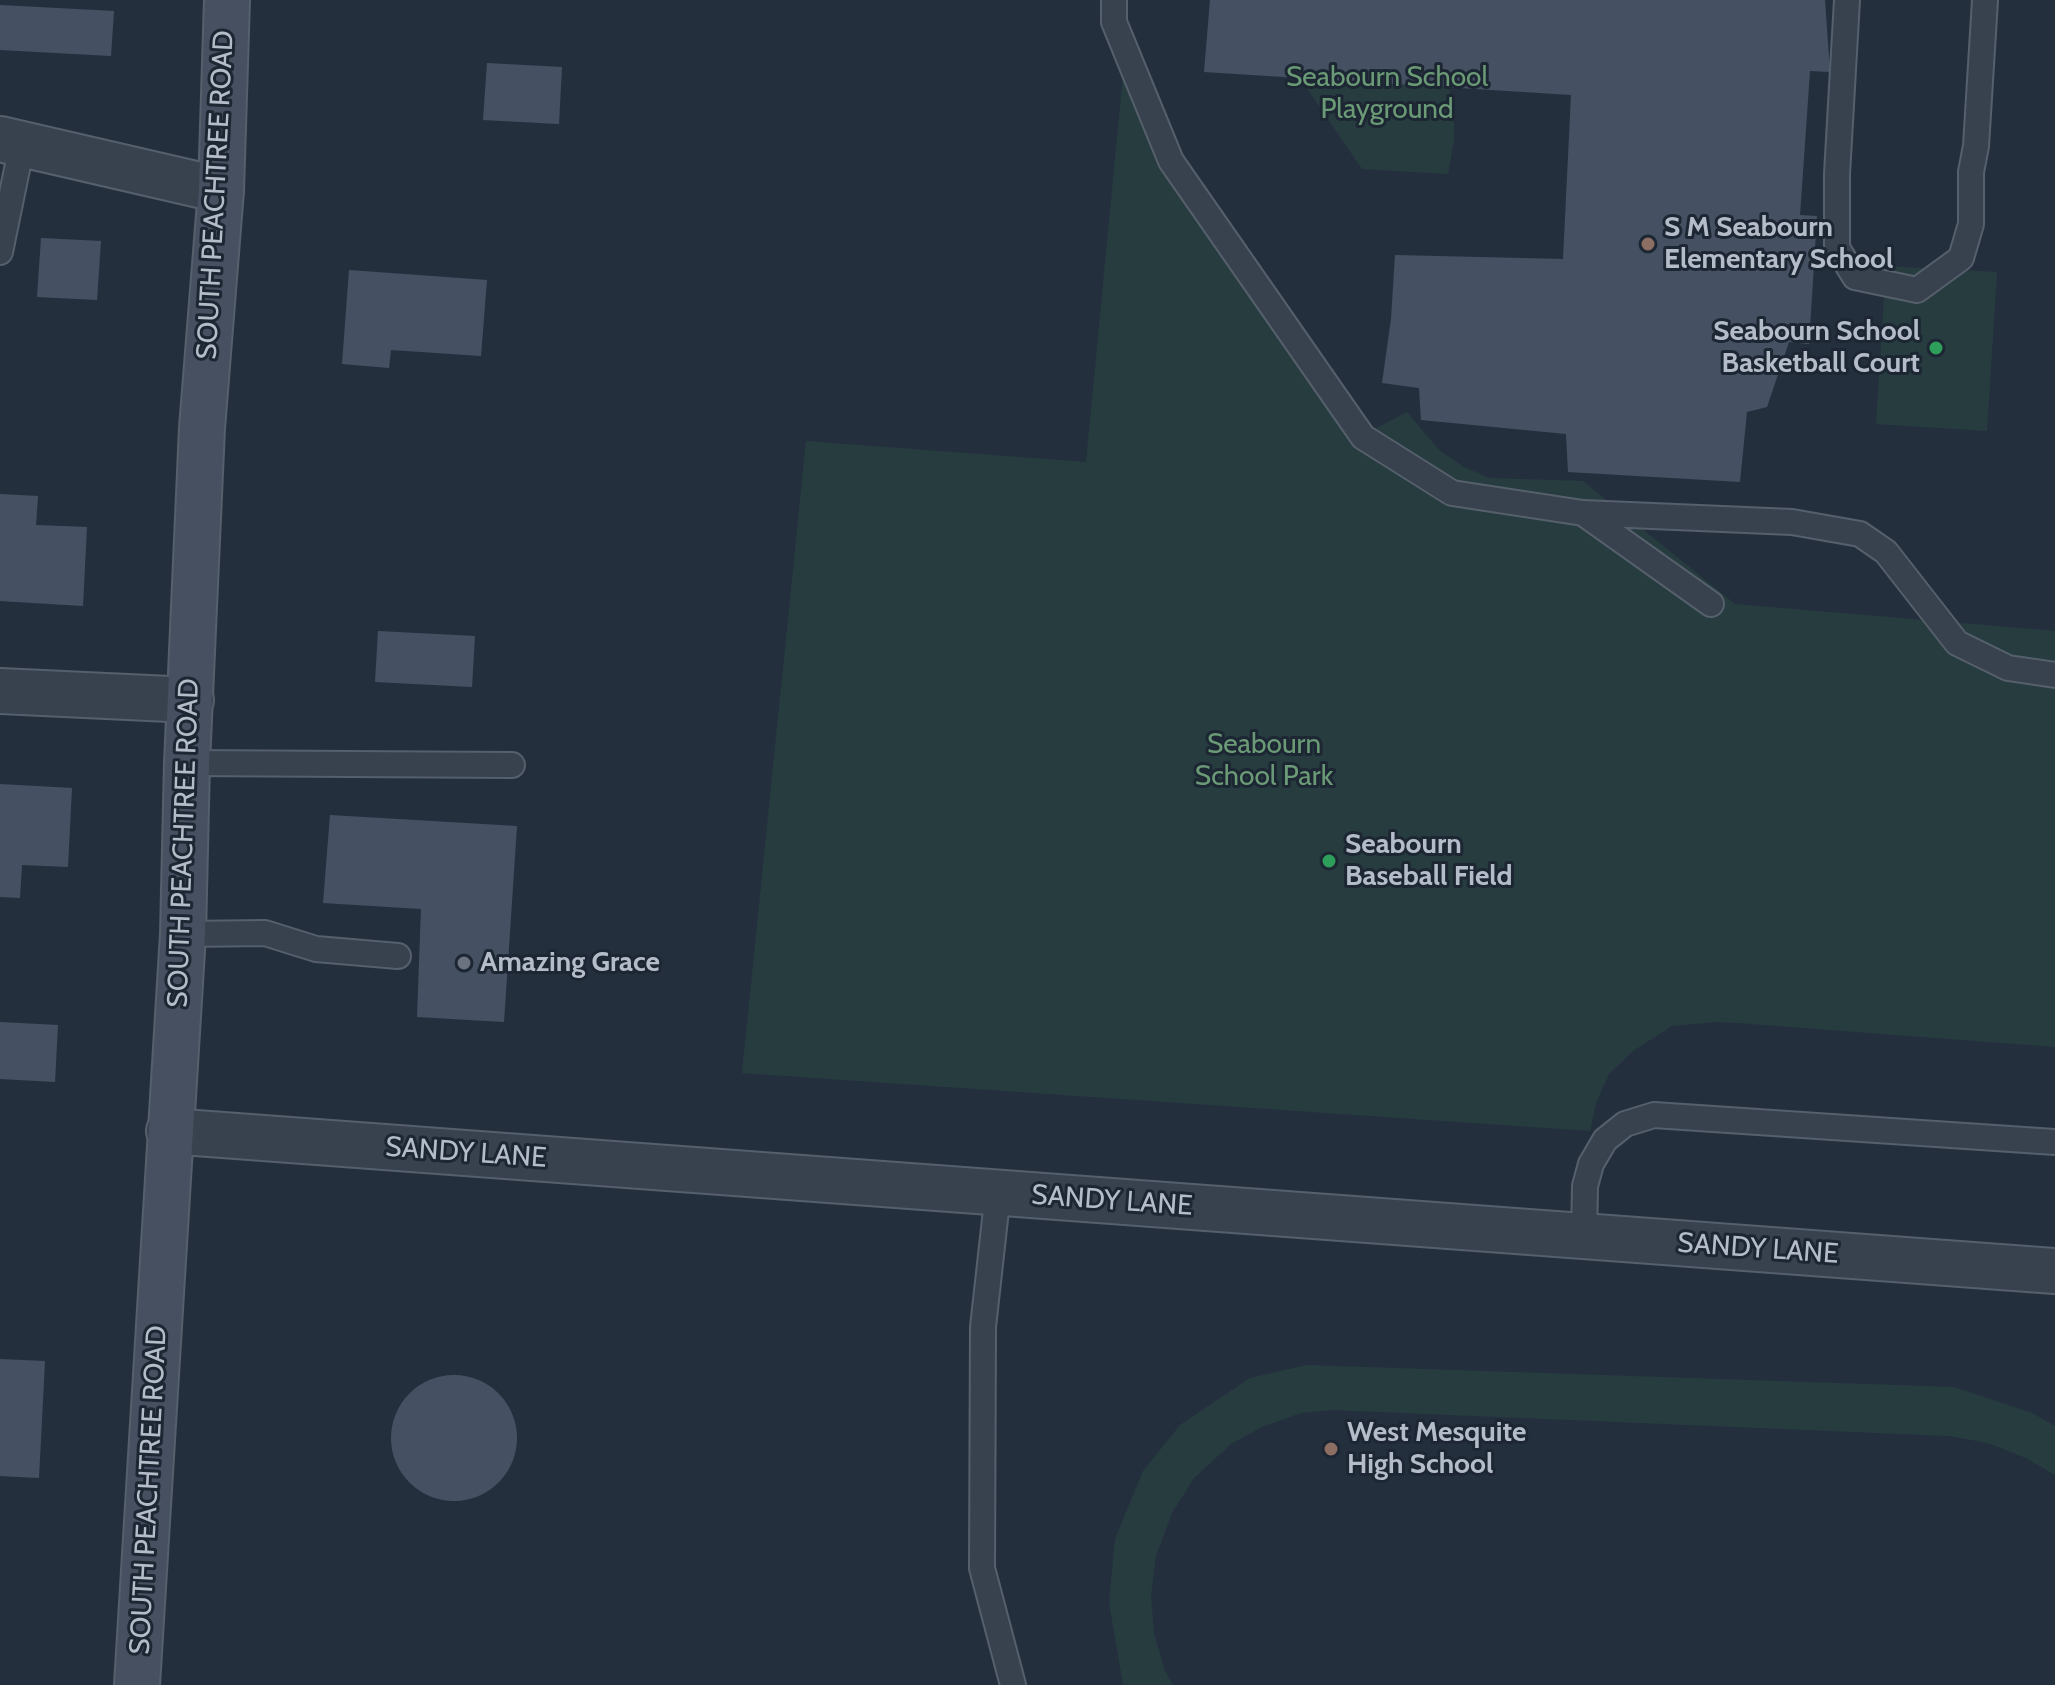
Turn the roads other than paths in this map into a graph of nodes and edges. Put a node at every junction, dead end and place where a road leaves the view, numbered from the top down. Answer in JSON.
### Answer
{"nodes":[{"id":1,"x":227,"y":0,"type":"edge"},
{"id":2,"x":1114,"y":0,"type":"edge"},
{"id":3,"x":1847,"y":0,"type":"edge"},
{"id":4,"x":1985,"y":0,"type":"edge"},
{"id":5,"x":11,"y":142,"type":"edge"},
{"id":6,"x":221,"y":190,"type":"junction"},
{"id":7,"x":0,"y":252,"type":"edge"},
{"id":8,"x":1583,"y":513,"type":"junction"},
{"id":9,"x":1711,"y":604,"type":"dead end"},
{"id":10,"x":2055,"y":675,"type":"edge"},
{"id":11,"x":0,"y":691,"type":"edge"},
{"id":12,"x":191,"y":700,"type":"junction"},
{"id":13,"x":187,"y":763,"type":"junction"},
{"id":14,"x":512,"y":765,"type":"dead end"},
{"id":15,"x":183,"y":934,"type":"junction"},
{"id":16,"x":398,"y":956,"type":"dead end"},
{"id":17,"x":169,"y":1131,"type":"junction"},
{"id":18,"x":2055,"y":1142,"type":"edge"},
{"id":19,"x":998,"y":1192,"type":"junction"},
{"id":20,"x":1584,"y":1236,"type":"junction"},
{"id":21,"x":2055,"y":1271,"type":"edge"},
{"id":22,"x":137,"y":1685,"type":"edge"},
{"id":23,"x":1013,"y":1685,"type":"edge"}],
"edges":[{"from":1,"to":6,"type":"main road","name":"SOUTH PEACHTREE ROAD"},
{"from":2,"to":8,"type":"lane"},
{"from":3,"to":4,"type":"lane"},
{"from":5,"to":6,"type":"street"},
{"from":5,"to":7,"type":"lane"},
{"from":6,"to":12,"type":"main road","name":"SOUTH PEACHTREE ROAD"},
{"from":8,"to":9,"type":"lane"},
{"from":8,"to":10,"type":"lane"},
{"from":11,"to":12,"type":"street"},
{"from":12,"to":13,"type":"main road","name":"SOUTH PEACHTREE ROAD"},
{"from":13,"to":14,"type":"lane"},
{"from":13,"to":15,"type":"main road","name":"SOUTH PEACHTREE ROAD"},
{"from":15,"to":16,"type":"lane"},
{"from":15,"to":17,"type":"main road","name":"SOUTH PEACHTREE ROAD"},
{"from":17,"to":19,"type":"street","name":"SANDY LANE"},
{"from":17,"to":22,"type":"main road","name":"SOUTH PEACHTREE ROAD"},
{"from":18,"to":20,"type":"lane"},
{"from":19,"to":20,"type":"street","name":"SANDY LANE"},
{"from":19,"to":23,"type":"lane"},
{"from":20,"to":21,"type":"street","name":"SANDY LANE"}]}
